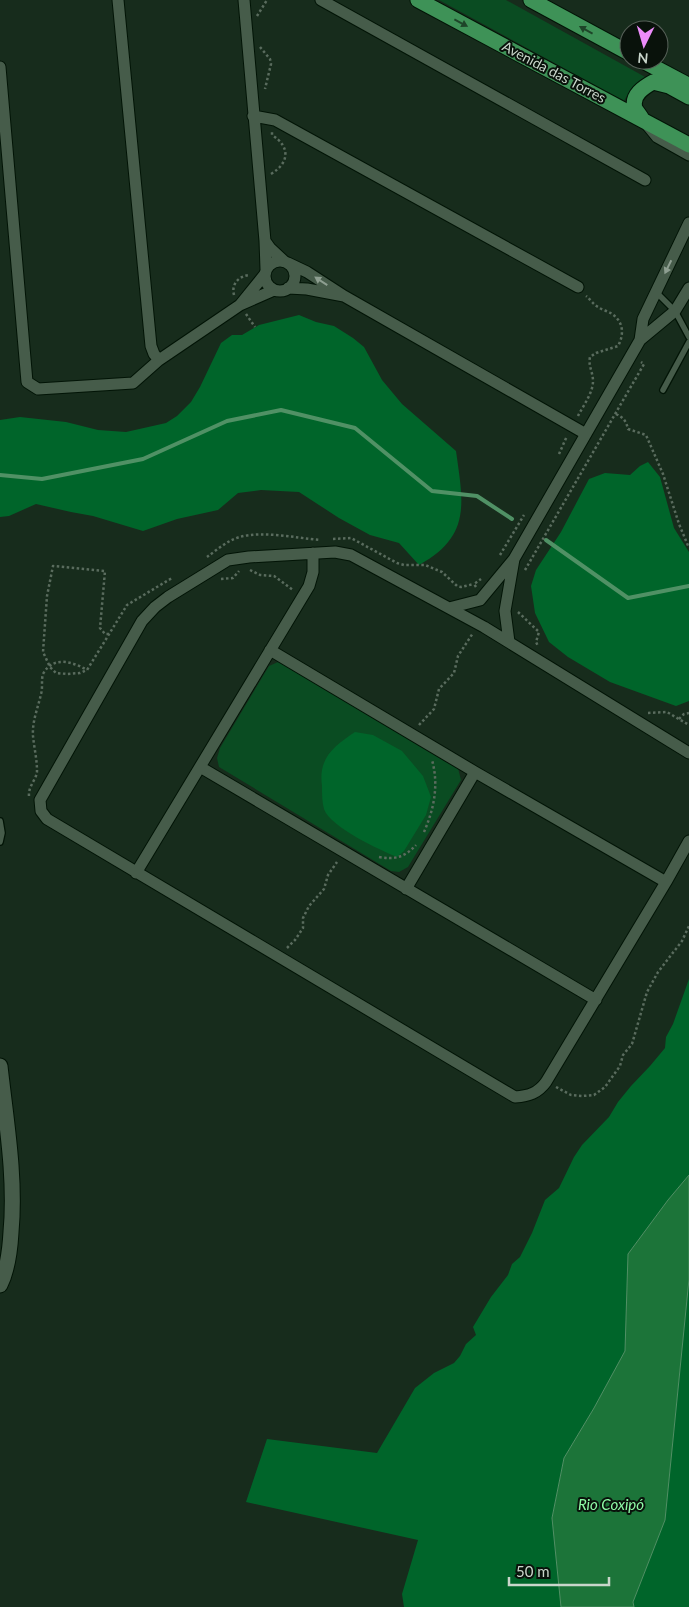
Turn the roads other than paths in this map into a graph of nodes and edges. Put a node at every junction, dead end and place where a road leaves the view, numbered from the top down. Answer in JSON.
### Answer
{"nodes":[{"id":1,"x":118,"y":0,"type":"edge"},
{"id":2,"x":244,"y":0,"type":"edge"},
{"id":3,"x":321,"y":0,"type":"edge"},
{"id":4,"x":418,"y":0,"type":"edge"},
{"id":5,"x":531,"y":0,"type":"edge"},
{"id":6,"x":619,"y":48,"type":"edge"},
{"id":7,"x":0,"y":67,"type":"edge"},
{"id":8,"x":659,"y":70,"type":"edge"},
{"id":9,"x":689,"y":86,"type":"edge"},
{"id":10,"x":689,"y":97,"type":"edge"},
{"id":11,"x":253,"y":116,"type":"junction"},
{"id":12,"x":642,"y":119,"type":"junction"},
{"id":13,"x":689,"y":144,"type":"edge"},
{"id":14,"x":689,"y":155,"type":"edge"},
{"id":15,"x":645,"y":180,"type":"dead end"},
{"id":16,"x":689,"y":223,"type":"edge"},
{"id":17,"x":265,"y":240,"type":"junction"},
{"id":18,"x":286,"y":262,"type":"junction"},
{"id":19,"x":265,"y":272,"type":"junction"},
{"id":20,"x":578,"y":287,"type":"road end"},
{"id":21,"x":288,"y":288,"type":"junction"},
{"id":22,"x":689,"y":288,"type":"edge"},
{"id":23,"x":274,"y":290,"type":"junction"},
{"id":24,"x":656,"y":292,"type":"junction"},
{"id":25,"x":344,"y":296,"type":"junction"},
{"id":26,"x":240,"y":305,"type":"junction"},
{"id":27,"x":675,"y":311,"type":"junction"},
{"id":28,"x":689,"y":337,"type":"edge"},
{"id":29,"x":640,"y":340,"type":"junction"},
{"id":30,"x":689,"y":342,"type":"edge"},
{"id":31,"x":159,"y":360,"type":"junction"},
{"id":32,"x":663,"y":390,"type":"dead end"},
{"id":33,"x":586,"y":434,"type":"junction"},
{"id":34,"x":313,"y":554,"type":"junction"},
{"id":35,"x":514,"y":560,"type":"junction"},
{"id":36,"x":449,"y":608,"type":"junction"},
{"id":37,"x":509,"y":642,"type":"junction"},
{"id":38,"x":270,"y":650,"type":"junction"},
{"id":39,"x":689,"y":753,"type":"edge"},
{"id":40,"x":200,"y":767,"type":"junction"},
{"id":41,"x":475,"y":772,"type":"junction"},
{"id":42,"x":0,"y":822,"type":"edge"},
{"id":43,"x":689,"y":840,"type":"edge"},
{"id":44,"x":0,"y":842,"type":"edge"},
{"id":45,"x":136,"y":873,"type":"junction"},
{"id":46,"x":666,"y":882,"type":"junction"},
{"id":47,"x":406,"y":889,"type":"junction"},
{"id":48,"x":596,"y":1000,"type":"junction"},
{"id":49,"x":0,"y":1066,"type":"edge"},
{"id":50,"x":0,"y":1285,"type":"edge"}],
"edges":[{"from":1,"to":31,"type":"street"},
{"from":2,"to":11,"type":"street"},
{"from":3,"to":15,"type":"street"},
{"from":4,"to":12,"type":"main road","name":"Avenida das Torres","one_way":true},
{"from":6,"to":5,"type":"main road","one_way":true},
{"from":7,"to":31,"type":"street"},
{"from":8,"to":9,"type":"main road"},
{"from":10,"to":12,"type":"main road"},
{"from":11,"to":17,"type":"street"},
{"from":11,"to":20,"type":"street"},
{"from":12,"to":13,"type":"main road","name":"Avenida das Torres"},
{"from":12,"to":14,"type":"street"},
{"from":16,"to":24,"type":"street","one_way":true},
{"from":17,"to":18,"type":"street"},
{"from":17,"to":19,"type":"street"},
{"from":18,"to":19,"type":"street"},
{"from":18,"to":21,"type":"street"},
{"from":25,"to":18,"type":"street","one_way":true},
{"from":19,"to":23,"type":"street"},
{"from":19,"to":26,"type":"street"},
{"from":21,"to":23,"type":"street"},
{"from":21,"to":25,"type":"street"},
{"from":22,"to":27,"type":"street"},
{"from":23,"to":26,"type":"street"},
{"from":24,"to":27,"type":"lane"},
{"from":24,"to":29,"type":"street"},
{"from":25,"to":33,"type":"street"},
{"from":26,"to":31,"type":"street"},
{"from":27,"to":28,"type":"lane"},
{"from":27,"to":29,"type":"street"},
{"from":29,"to":33,"type":"street"},
{"from":30,"to":32,"type":"lane"},
{"from":33,"to":35,"type":"street"},
{"from":34,"to":36,"type":"street"},
{"from":34,"to":38,"type":"street"},
{"from":34,"to":45,"type":"street"},
{"from":35,"to":36,"type":"street"},
{"from":35,"to":37,"type":"street"},
{"from":36,"to":37,"type":"street"},
{"from":37,"to":39,"type":"street"},
{"from":38,"to":40,"type":"street"},
{"from":38,"to":41,"type":"street"},
{"from":40,"to":45,"type":"street"},
{"from":40,"to":47,"type":"street"},
{"from":41,"to":46,"type":"street"},
{"from":41,"to":47,"type":"street"},
{"from":42,"to":44,"type":"lane"},
{"from":43,"to":46,"type":"street"},
{"from":45,"to":48,"type":"street"},
{"from":46,"to":48,"type":"street"},
{"from":47,"to":48,"type":"street"},
{"from":49,"to":50,"type":"street"}]}
